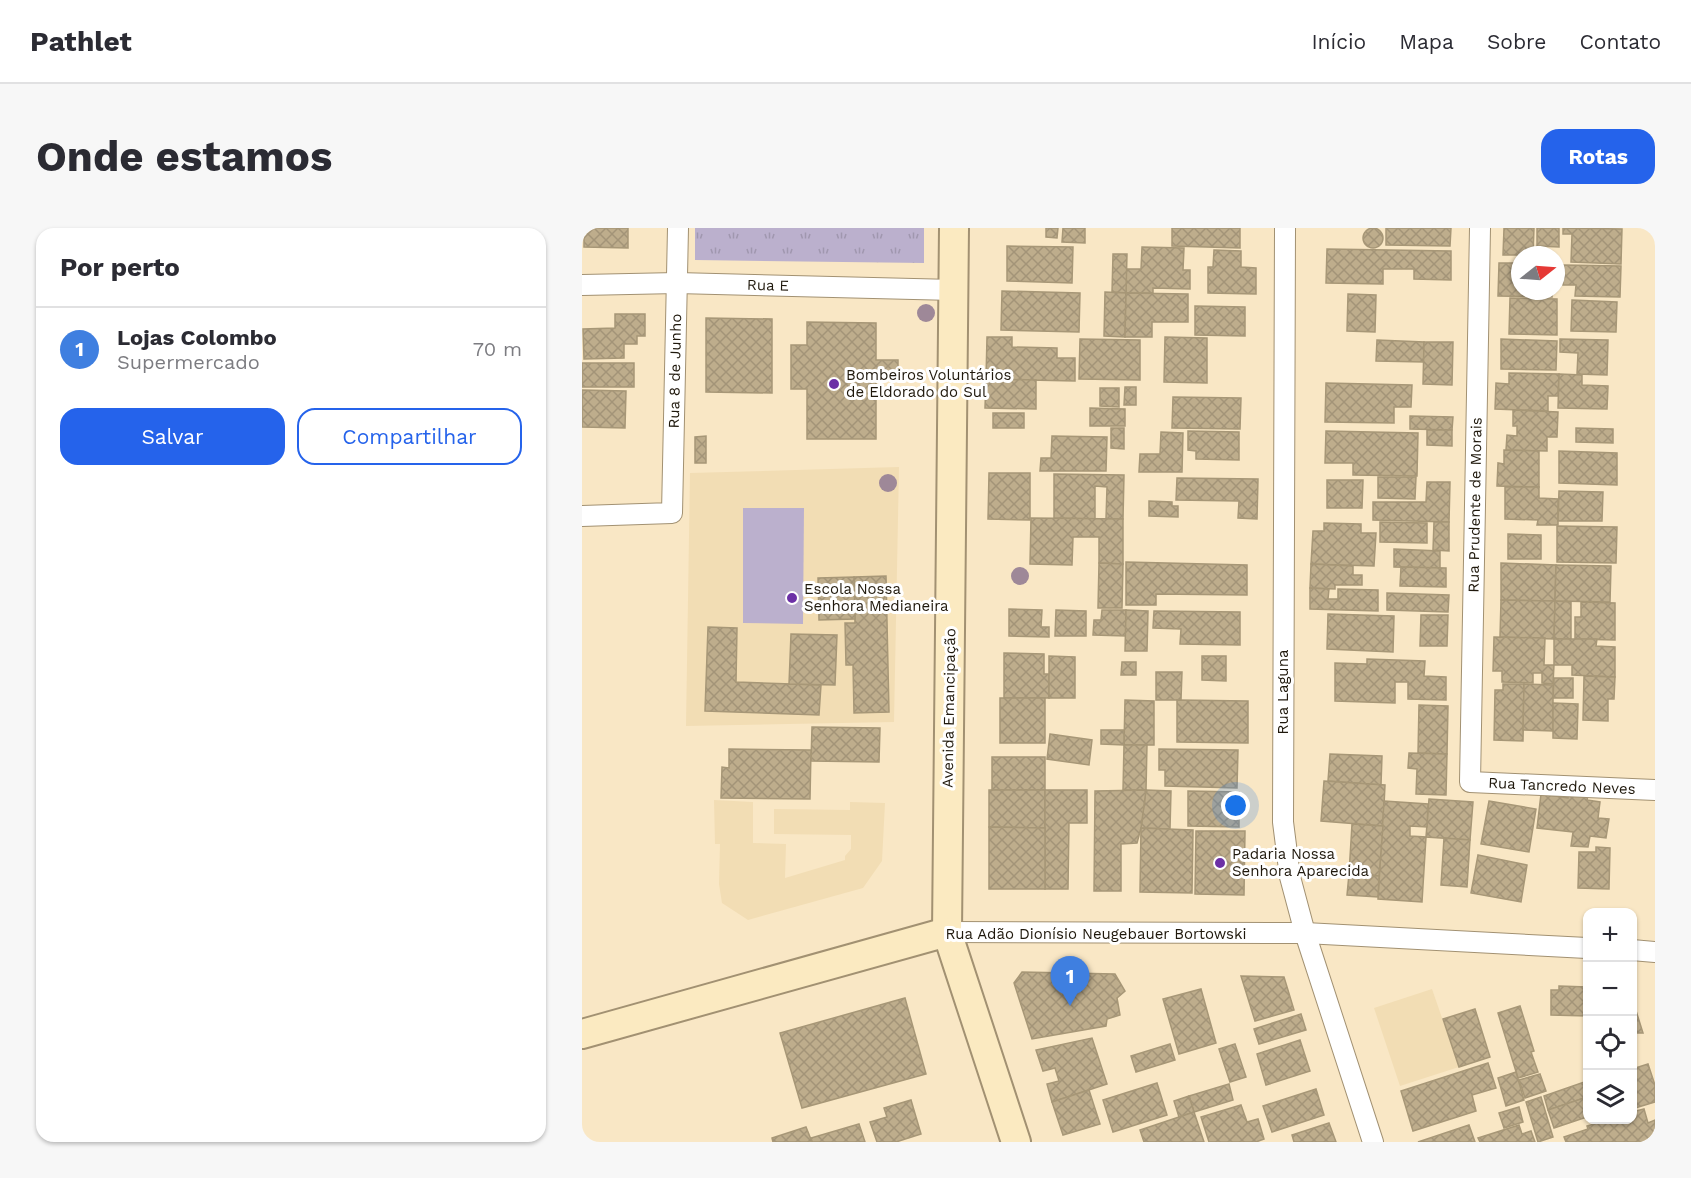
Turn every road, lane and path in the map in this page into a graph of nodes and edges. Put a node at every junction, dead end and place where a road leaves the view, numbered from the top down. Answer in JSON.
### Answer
{"nodes":[{"id":1,"x":678,"y":228,"type":"edge"},
{"id":2,"x":954,"y":228,"type":"edge"},
{"id":3,"x":1286,"y":228,"type":"edge"},
{"id":4,"x":1480,"y":228,"type":"edge"},
{"id":5,"x":677,"y":283,"type":"junction"},
{"id":6,"x":582,"y":285,"type":"edge"},
{"id":7,"x":954,"y":290,"type":"junction"},
{"id":8,"x":582,"y":516,"type":"edge"},
{"id":9,"x":1470,"y":782,"type":"joint"},
{"id":10,"x":1655,"y":790,"type":"edge"},
{"id":11,"x":947,"y":932,"type":"junction"},
{"id":12,"x":1305,"y":933,"type":"junction"},
{"id":13,"x":1583,"y":948,"type":"edge"},
{"id":14,"x":1637,"y":950,"type":"edge"},
{"id":15,"x":1655,"y":952,"type":"edge"},
{"id":16,"x":582,"y":1034,"type":"edge"},
{"id":17,"x":1016,"y":1142,"type":"edge"},
{"id":18,"x":1373,"y":1142,"type":"edge"}],
"edges":[{"from":1,"to":5,"type":"street","name":"Rua 8 de Junho"},
{"from":2,"to":7,"type":"main road","name":"Avenida Emancipação"},
{"from":3,"to":12,"type":"street","name":"Rua Laguna"},
{"from":4,"to":9,"type":"street","name":"Rua Prudente de Morais"},
{"from":5,"to":6,"type":"street","name":"Rua E"},
{"from":5,"to":7,"type":"street","name":"Rua E"},
{"from":5,"to":8,"type":"street","name":"Rua 8 de Junho"},
{"from":7,"to":11,"type":"main road","name":"Avenida Emancipação"},
{"from":9,"to":10,"type":"street","name":"Rua Tancredo Neves"},
{"from":11,"to":12,"type":"street","name":"Rua Adão Dionísio Neugebauer Bortowski"},
{"from":11,"to":16,"type":"main road","name":"Rua Adão Dionísio Neugebauer Bortowski"},
{"from":11,"to":17,"type":"main road","name":"Avenida Emancipação"},
{"from":12,"to":13,"type":"street","name":"Rua Adão Dionísio Neugebauer Bortowski"},
{"from":12,"to":18,"type":"street","name":"Rua Laguna"},
{"from":14,"to":15,"type":"street"}]}
